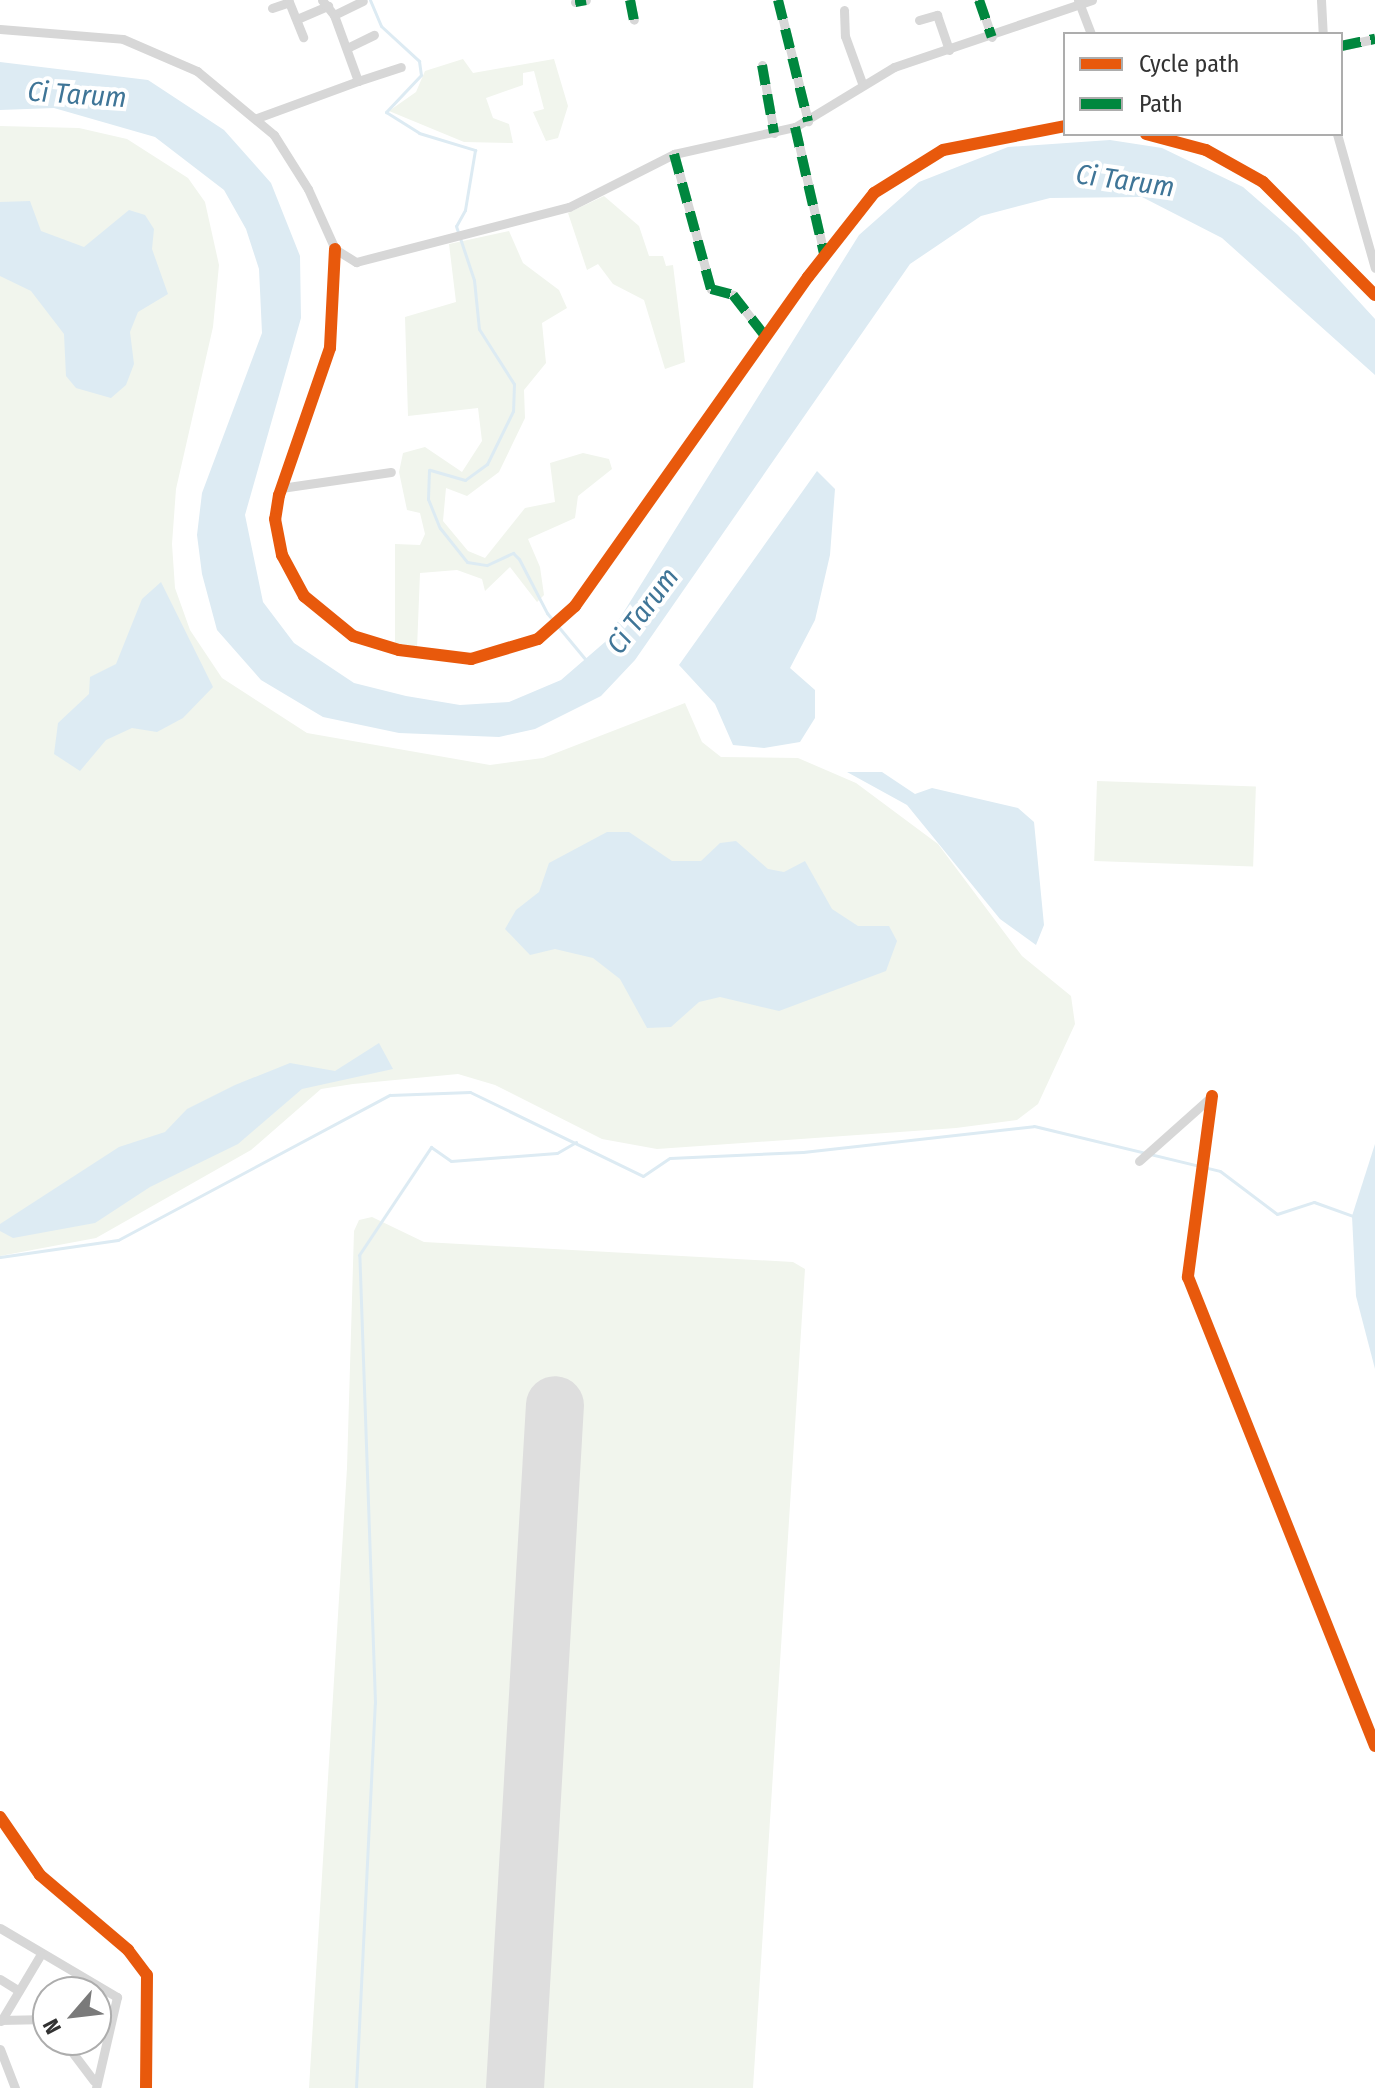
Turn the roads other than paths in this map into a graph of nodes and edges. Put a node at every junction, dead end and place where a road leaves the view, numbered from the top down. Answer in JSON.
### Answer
{"nodes":[{"id":1,"x":630,"y":0,"type":"edge"},
{"id":2,"x":778,"y":0,"type":"edge"},
{"id":3,"x":979,"y":0,"type":"edge"},
{"id":4,"x":1092,"y":0,"type":"edge"},
{"id":5,"x":1321,"y":0,"type":"edge"},
{"id":6,"x":363,"y":1,"type":"edge"},
{"id":7,"x":1079,"y":2,"type":"edge"},
{"id":8,"x":328,"y":7,"type":"edge"},
{"id":9,"x":272,"y":8,"type":"dead end"},
{"id":10,"x":844,"y":10,"type":"dead end"},
{"id":11,"x":297,"y":19,"type":"junction"},
{"id":12,"x":634,"y":20,"type":"dead end"},
{"id":13,"x":919,"y":20,"type":"dead end"},
{"id":14,"x":0,"y":29,"type":"edge"},
{"id":15,"x":1090,"y":32,"type":"edge"},
{"id":16,"x":1323,"y":32,"type":"edge"},
{"id":17,"x":374,"y":35,"type":"dead end"},
{"id":18,"x":303,"y":37,"type":"dead end"},
{"id":19,"x":992,"y":37,"type":"junction"},
{"id":20,"x":1375,"y":39,"type":"edge"},
{"id":21,"x":1343,"y":46,"type":"edge"},
{"id":22,"x":347,"y":48,"type":"junction"},
{"id":23,"x":949,"y":50,"type":"junction"},
{"id":24,"x":762,"y":65,"type":"dead end"},
{"id":25,"x":401,"y":67,"type":"dead end"},
{"id":26,"x":358,"y":81,"type":"junction"},
{"id":27,"x":862,"y":83,"type":"junction"},
{"id":28,"x":257,"y":118,"type":"junction"},
{"id":29,"x":808,"y":121,"type":"junction"},
{"id":30,"x":1063,"y":126,"type":"edge"},
{"id":31,"x":795,"y":127,"type":"junction"},
{"id":32,"x":774,"y":133,"type":"junction"},
{"id":33,"x":1154,"y":136,"type":"edge"},
{"id":34,"x":1338,"y":136,"type":"edge"},
{"id":35,"x":674,"y":154,"type":"junction"},
{"id":36,"x":335,"y":249,"type":"junction"},
{"id":37,"x":824,"y":254,"type":"junction"},
{"id":38,"x":1375,"y":268,"type":"edge"},
{"id":39,"x":1375,"y":295,"type":"edge"},
{"id":40,"x":765,"y":336,"type":"junction"},
{"id":41,"x":391,"y":472,"type":"dead end"},
{"id":42,"x":281,"y":488,"type":"junction"},
{"id":43,"x":1139,"y":1161,"type":"dead end"},
{"id":44,"x":1375,"y":1746,"type":"edge"},
{"id":45,"x":0,"y":1817,"type":"edge"},
{"id":46,"x":0,"y":1928,"type":"edge"},
{"id":47,"x":41,"y":1954,"type":"junction"},
{"id":48,"x":0,"y":1979,"type":"edge"},
{"id":49,"x":19,"y":1991,"type":"junction"},
{"id":50,"x":32,"y":2019,"type":"edge"},
{"id":51,"x":0,"y":2021,"type":"edge"},
{"id":52,"x":0,"y":2049,"type":"edge"},
{"id":53,"x":73,"y":2056,"type":"edge"},
{"id":54,"x":5,"y":2076,"type":"edge"},
{"id":55,"x":93,"y":2086,"type":"edge"},
{"id":56,"x":15,"y":2088,"type":"edge"},
{"id":57,"x":146,"y":2088,"type":"edge"}],
"edges":[{"from":1,"to":12,"type":"street"},
{"from":2,"to":29,"type":"street"},
{"from":3,"to":19,"type":"street"},
{"from":4,"to":7,"type":"street"},
{"from":5,"to":16,"type":"street"},
{"from":6,"to":8,"type":"street"},
{"from":7,"to":15,"type":"street"},
{"from":7,"to":19,"type":"street"},
{"from":8,"to":11,"type":"street"},
{"from":8,"to":22,"type":"street"},
{"from":9,"to":11,"type":"street"},
{"from":10,"to":27,"type":"street"},
{"from":11,"to":18,"type":"street"},
{"from":13,"to":23,"type":"street"},
{"from":14,"to":28,"type":"street"},
{"from":17,"to":22,"type":"street"},
{"from":19,"to":23,"type":"street"},
{"from":20,"to":21,"type":"street"},
{"from":22,"to":26,"type":"street"},
{"from":23,"to":27,"type":"street"},
{"from":24,"to":32,"type":"street"},
{"from":25,"to":26,"type":"street"},
{"from":26,"to":28,"type":"street"},
{"from":27,"to":29,"type":"street"},
{"from":28,"to":36,"type":"street"},
{"from":29,"to":31,"type":"street"},
{"from":30,"to":37,"type":"street"},
{"from":31,"to":32,"type":"street"},
{"from":31,"to":37,"type":"street"},
{"from":32,"to":35,"type":"street"},
{"from":33,"to":39,"type":"street"},
{"from":34,"to":38,"type":"street"},
{"from":35,"to":36,"type":"street"},
{"from":35,"to":40,"type":"street"},
{"from":36,"to":42,"type":"street"},
{"from":37,"to":40,"type":"street"},
{"from":40,"to":42,"type":"street"},
{"from":41,"to":42,"type":"street"},
{"from":43,"to":44,"type":"street"},
{"from":45,"to":57,"type":"street"},
{"from":46,"to":47,"type":"street"},
{"from":47,"to":49,"type":"street"},
{"from":47,"to":55,"type":"street"},
{"from":48,"to":49,"type":"street"},
{"from":49,"to":51,"type":"street"},
{"from":50,"to":51,"type":"street"},
{"from":52,"to":54,"type":"street"},
{"from":53,"to":55,"type":"street"},
{"from":54,"to":56,"type":"street"}]}
